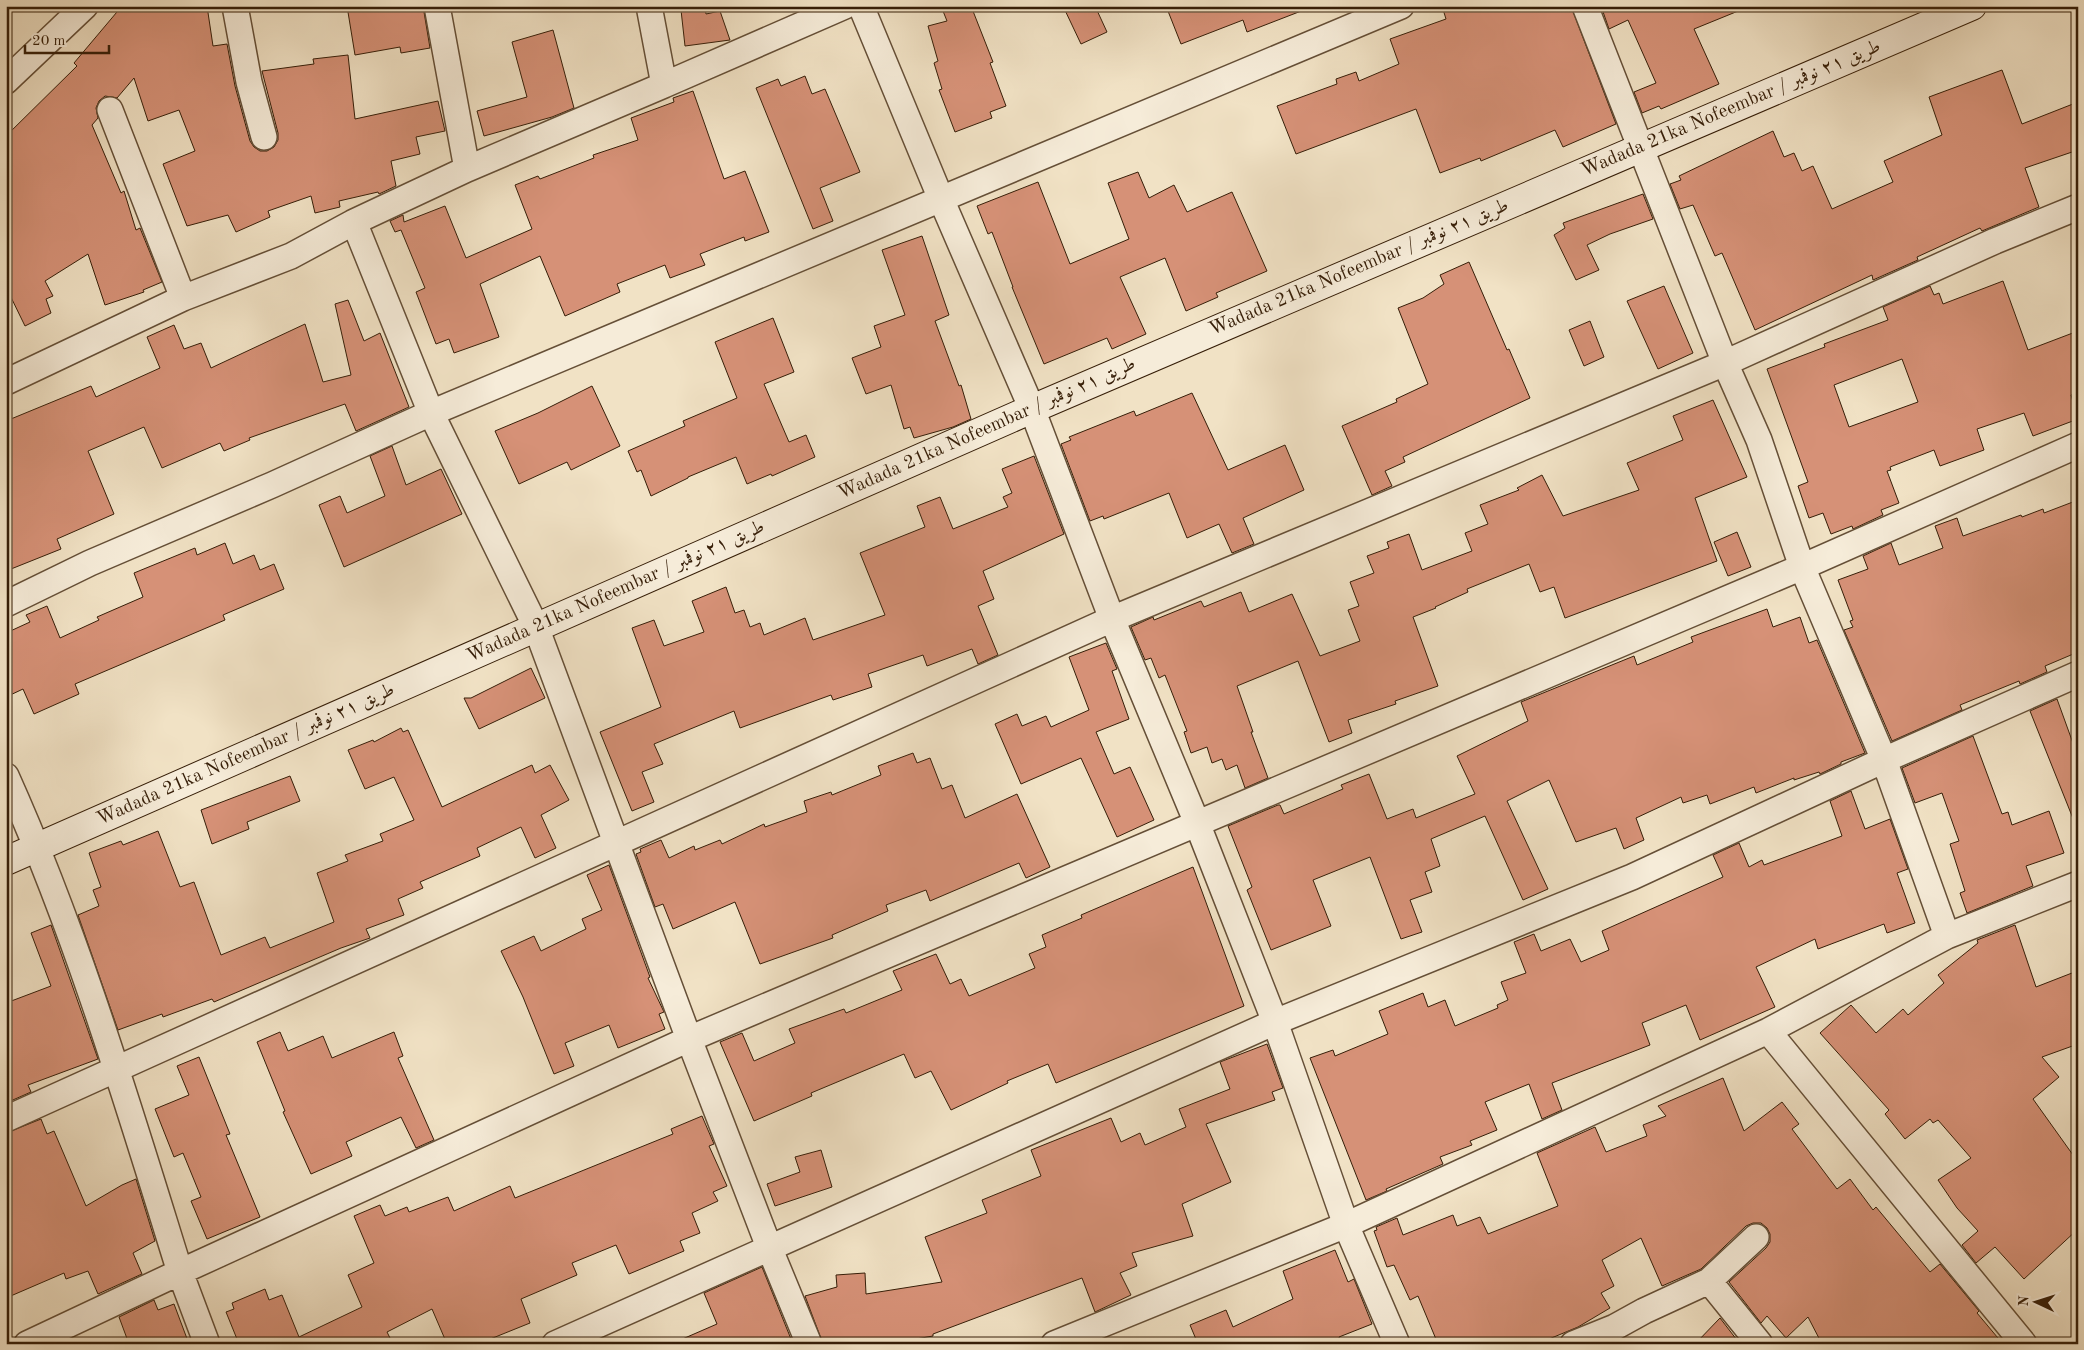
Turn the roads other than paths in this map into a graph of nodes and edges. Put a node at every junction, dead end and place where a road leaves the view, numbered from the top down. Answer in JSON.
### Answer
{"nodes":[{"id":1,"x":85,"y":6,"type":"edge"},
{"id":2,"x":235,"y":6,"type":"edge"},
{"id":3,"x":437,"y":6,"type":"edge"},
{"id":4,"x":649,"y":6,"type":"edge"},
{"id":5,"x":845,"y":6,"type":"edge"},
{"id":6,"x":860,"y":6,"type":"edge"},
{"id":7,"x":1401,"y":6,"type":"edge"},
{"id":8,"x":1586,"y":6,"type":"edge"},
{"id":9,"x":1972,"y":6,"type":"edge"},
{"id":10,"x":6,"y":81,"type":"edge"},
{"id":11,"x":664,"y":85,"type":"junction"},
{"id":12,"x":110,"y":110,"type":"dead end"},
{"id":13,"x":264,"y":137,"type":"dead end"},
{"id":14,"x":1641,"y":147,"type":"junction"},
{"id":15,"x":467,"y":169,"type":"junction"},
{"id":16,"x":940,"y":199,"type":"junction"},
{"id":17,"x":2078,"y":207,"type":"edge"},
{"id":18,"x":354,"y":222,"type":"junction"},
{"id":19,"x":183,"y":298,"type":"junction"},
{"id":20,"x":1725,"y":363,"type":"junction"},
{"id":21,"x":6,"y":382,"type":"edge"},
{"id":22,"x":1032,"y":409,"type":"junction"},
{"id":23,"x":432,"y":413,"type":"junction"},
{"id":24,"x":2078,"y":445,"type":"edge"},
{"id":25,"x":1802,"y":567,"type":"junction"},
{"id":26,"x":6,"y":604,"type":"edge"},
{"id":27,"x":1112,"y":619,"type":"junction"},
{"id":28,"x":536,"y":628,"type":"junction"},
{"id":29,"x":2078,"y":674,"type":"edge"},
{"id":30,"x":1884,"y":760,"type":"junction"},
{"id":31,"x":6,"y":776,"type":"edge"},
{"id":32,"x":1196,"y":823,"type":"junction"},
{"id":33,"x":615,"y":844,"type":"junction"},
{"id":34,"x":38,"y":847,"type":"junction"},
{"id":35,"x":6,"y":861,"type":"edge"},
{"id":36,"x":2078,"y":884,"type":"edge"},
{"id":37,"x":1947,"y":936,"type":"junction"},
{"id":38,"x":1275,"y":1022,"type":"junction"},
{"id":39,"x":1768,"y":1031,"type":"junction"},
{"id":40,"x":689,"y":1039,"type":"junction"},
{"id":41,"x":117,"y":1069,"type":"junction"},
{"id":42,"x":6,"y":1119,"type":"edge"},
{"id":43,"x":1346,"y":1225,"type":"junction"},
{"id":44,"x":1756,"y":1237,"type":"dead end"},
{"id":45,"x":769,"y":1247,"type":"junction"},
{"id":46,"x":180,"y":1272,"type":"junction"},
{"id":47,"x":1709,"y":1281,"type":"junction"},
{"id":48,"x":27,"y":1344,"type":"edge"},
{"id":49,"x":207,"y":1344,"type":"edge"},
{"id":50,"x":555,"y":1344,"type":"edge"},
{"id":51,"x":809,"y":1344,"type":"edge"},
{"id":52,"x":1054,"y":1344,"type":"edge"},
{"id":53,"x":1397,"y":1344,"type":"edge"},
{"id":54,"x":1573,"y":1344,"type":"edge"},
{"id":55,"x":1760,"y":1344,"type":"edge"},
{"id":56,"x":2024,"y":1344,"type":"edge"}],
"edges":[{"from":1,"to":10,"type":"street"},
{"from":2,"to":13,"type":"street"},
{"from":3,"to":15,"type":"street"},
{"from":4,"to":11,"type":"street"},
{"from":5,"to":11,"type":"street"},
{"from":6,"to":16,"type":"street"},
{"from":7,"to":16,"type":"street"},
{"from":8,"to":14,"type":"street"},
{"from":9,"to":14,"type":"street","name":"Wadada 21ka Nofeembar / طريق ٢١ نوفمبر"},
{"from":11,"to":15,"type":"street"},
{"from":12,"to":19,"type":"street"},
{"from":14,"to":20,"type":"street"},
{"from":14,"to":22,"type":"street","name":"Wadada 21ka Nofeembar / طريق ٢١ نوفمبر"},
{"from":15,"to":18,"type":"street"},
{"from":16,"to":22,"type":"street"},
{"from":16,"to":23,"type":"street"},
{"from":17,"to":20,"type":"street"},
{"from":18,"to":19,"type":"street"},
{"from":18,"to":23,"type":"street"},
{"from":19,"to":21,"type":"street"},
{"from":20,"to":25,"type":"street"},
{"from":20,"to":27,"type":"street"},
{"from":22,"to":27,"type":"street"},
{"from":22,"to":28,"type":"street","name":"Wadada 21ka Nofeembar / طريق ٢١ نوفمبر"},
{"from":23,"to":26,"type":"street"},
{"from":23,"to":28,"type":"street"},
{"from":24,"to":25,"type":"street"},
{"from":25,"to":30,"type":"street"},
{"from":25,"to":32,"type":"street"},
{"from":27,"to":32,"type":"street"},
{"from":27,"to":33,"type":"street"},
{"from":28,"to":33,"type":"street"},
{"from":28,"to":34,"type":"street","name":"Wadada 21ka Nofeembar / طريق ٢١ نوفمبر"},
{"from":29,"to":30,"type":"street"},
{"from":30,"to":37,"type":"street"},
{"from":30,"to":38,"type":"street"},
{"from":31,"to":34,"type":"street"},
{"from":32,"to":38,"type":"street"},
{"from":32,"to":40,"type":"street"},
{"from":33,"to":40,"type":"street"},
{"from":33,"to":41,"type":"street"},
{"from":34,"to":35,"type":"street","name":"Wadada 21ka Nofeembar / طريق ٢١ نوفمبر"},
{"from":34,"to":41,"type":"street"},
{"from":36,"to":37,"type":"street"},
{"from":37,"to":39,"type":"street"},
{"from":38,"to":43,"type":"street"},
{"from":38,"to":45,"type":"street"},
{"from":39,"to":43,"type":"street"},
{"from":39,"to":56,"type":"street"},
{"from":40,"to":45,"type":"street"},
{"from":40,"to":46,"type":"street"},
{"from":41,"to":42,"type":"street"},
{"from":41,"to":46,"type":"street"},
{"from":43,"to":52,"type":"street"},
{"from":43,"to":53,"type":"street"},
{"from":44,"to":47,"type":"street"},
{"from":45,"to":50,"type":"street"},
{"from":45,"to":51,"type":"street"},
{"from":46,"to":48,"type":"street"},
{"from":46,"to":49,"type":"street"},
{"from":47,"to":54,"type":"street"},
{"from":47,"to":55,"type":"street"}]}
